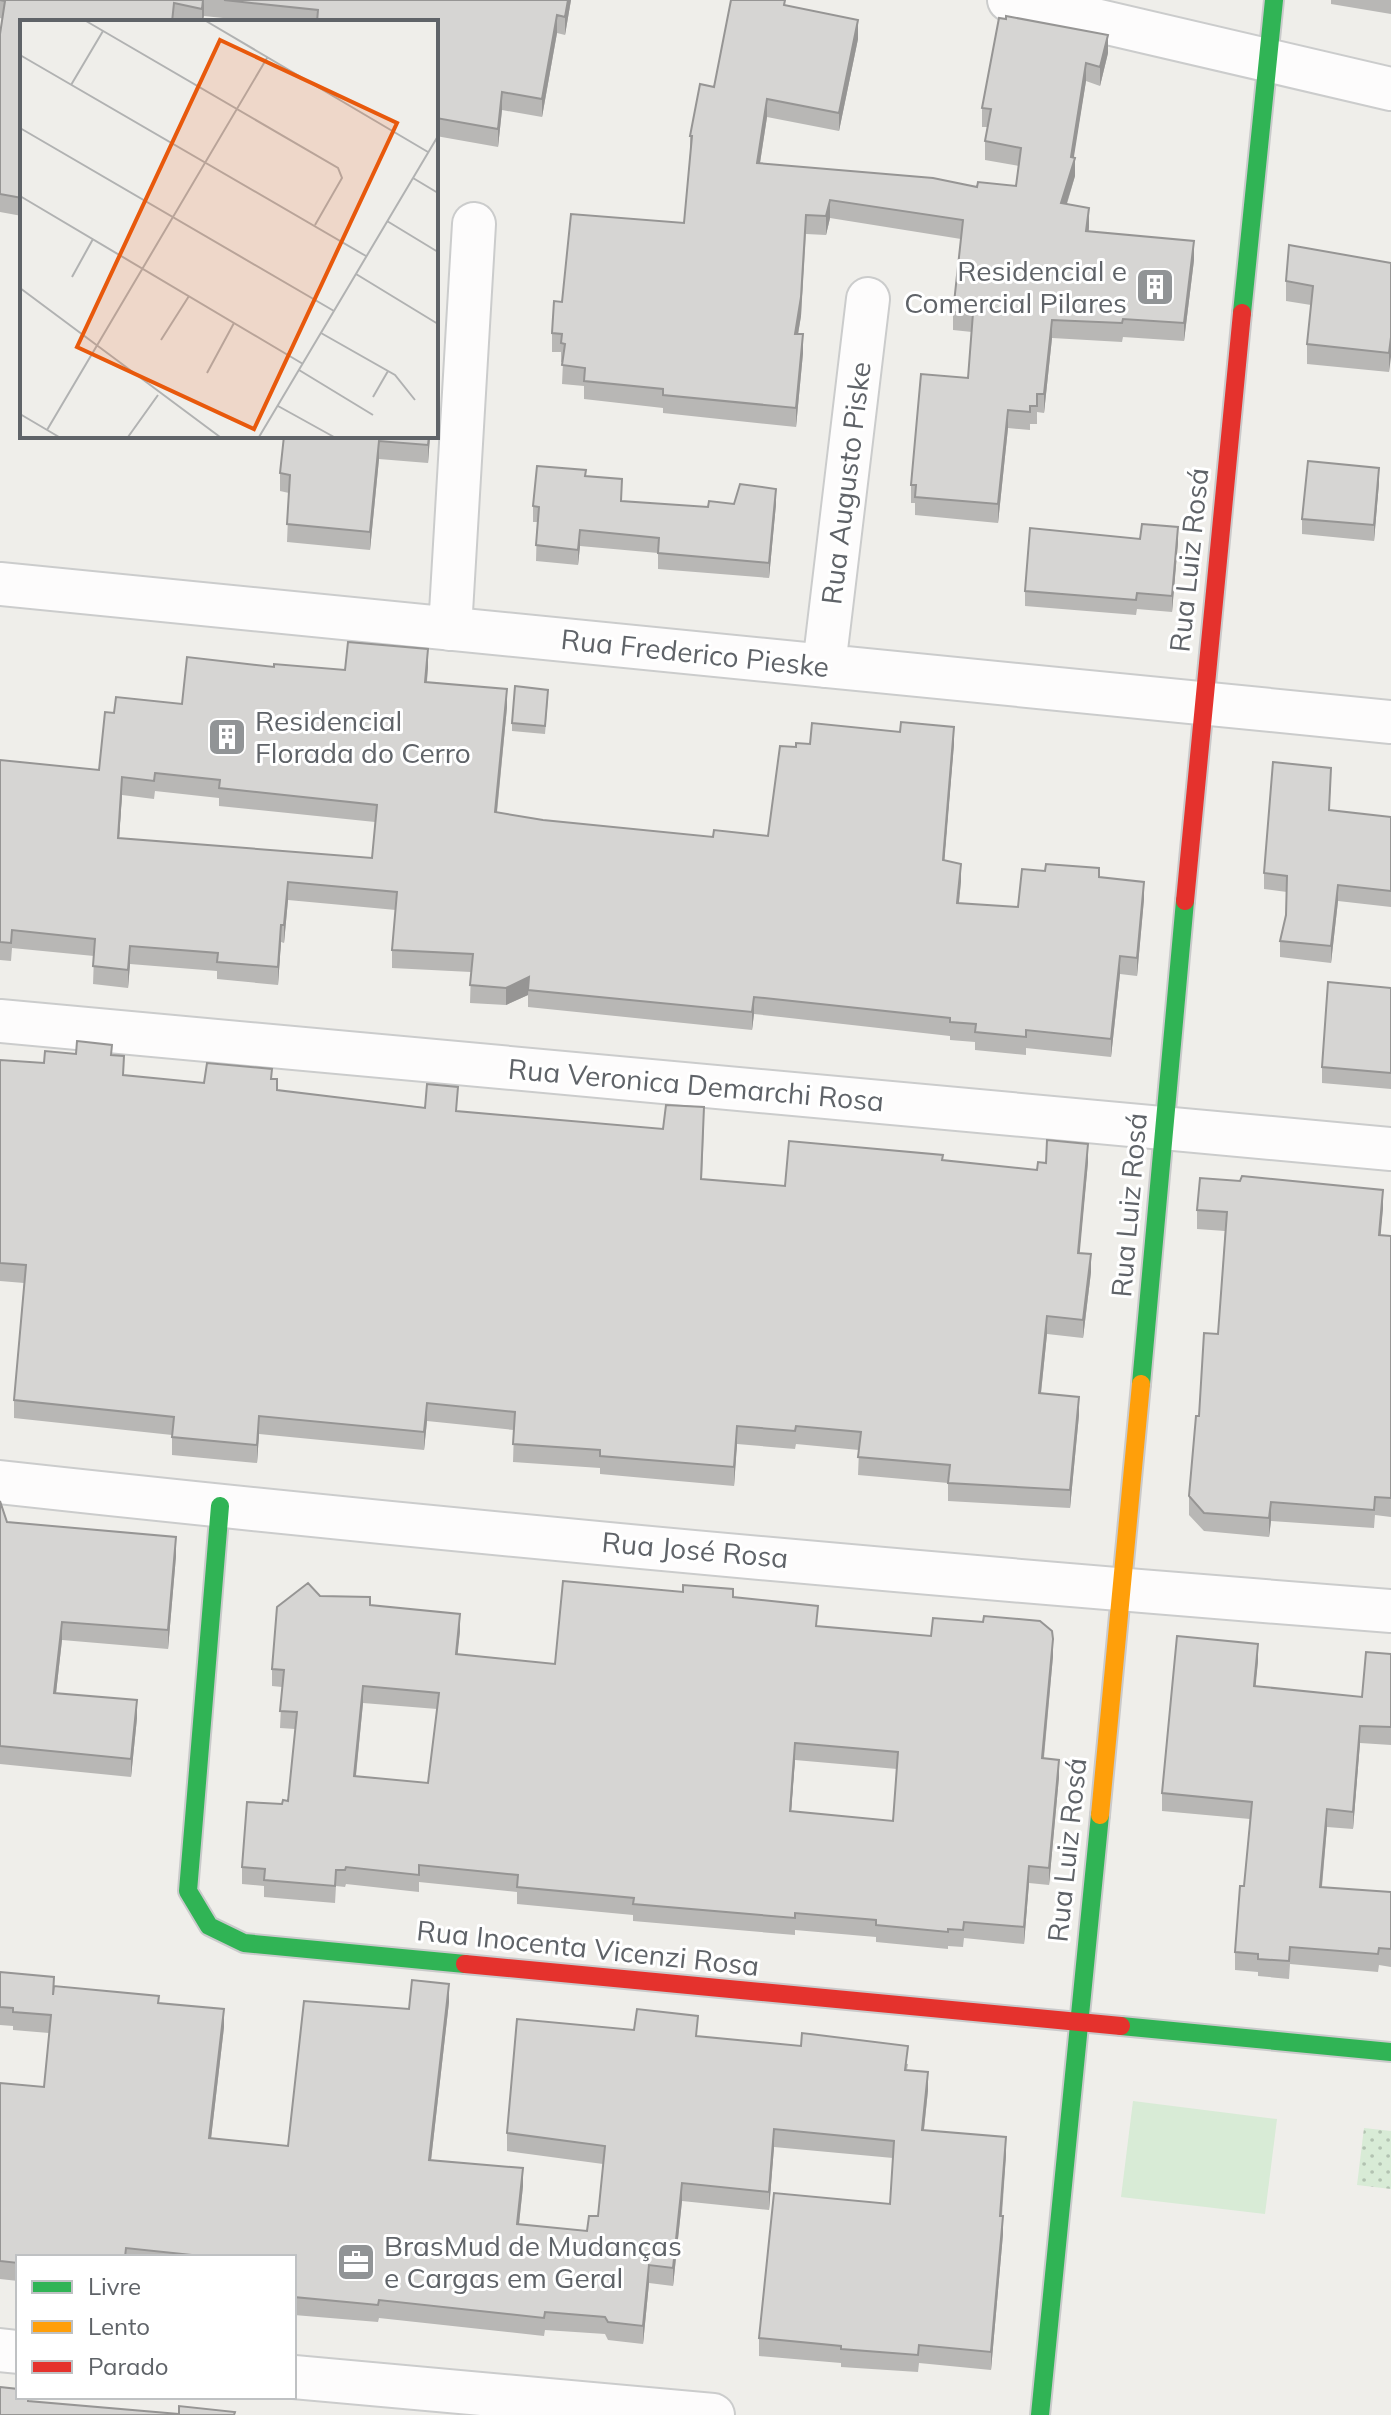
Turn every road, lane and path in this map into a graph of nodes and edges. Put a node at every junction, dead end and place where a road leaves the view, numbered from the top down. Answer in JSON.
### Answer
{"nodes":[{"id":1,"x":1009,"y":0,"type":"edge"},
{"id":2,"x":1274,"y":0,"type":"edge"},
{"id":3,"x":1268,"y":62,"type":"junction"},
{"id":4,"x":1391,"y":89,"type":"edge"},
{"id":5,"x":474,"y":224,"type":"dead end"},
{"id":6,"x":868,"y":299,"type":"dead end"},
{"id":7,"x":0,"y":584,"type":"edge"},
{"id":8,"x":450,"y":629,"type":"junction"},
{"id":9,"x":824,"y":666,"type":"junction"},
{"id":10,"x":1203,"y":702,"type":"junction"},
{"id":11,"x":1391,"y":722,"type":"edge"},
{"id":12,"x":0,"y":1021,"type":"edge"},
{"id":13,"x":1165,"y":1128,"type":"junction"},
{"id":14,"x":1391,"y":1149,"type":"edge"},
{"id":15,"x":0,"y":1482,"type":"edge"},
{"id":16,"x":220,"y":1506,"type":"junction"},
{"id":17,"x":1122,"y":1590,"type":"junction"},
{"id":18,"x":1391,"y":1611,"type":"edge"},
{"id":19,"x":1078,"y":2023,"type":"junction"},
{"id":20,"x":1391,"y":2052,"type":"edge"},
{"id":21,"x":296,"y":2377,"type":"edge"},
{"id":22,"x":713,"y":2415,"type":"edge"},
{"id":23,"x":1040,"y":2415,"type":"edge"}],
"edges":[{"from":1,"to":3,"type":"street"},
{"from":2,"to":3,"type":"street","name":"Rua Luiz Rosá"},
{"from":3,"to":4,"type":"street"},
{"from":3,"to":10,"type":"street","name":"Rua Luiz Rosá"},
{"from":5,"to":8,"type":"street"},
{"from":6,"to":9,"type":"street","name":"Rua Augusto Piske"},
{"from":7,"to":8,"type":"street","name":"Rua Frederico Pieske"},
{"from":8,"to":9,"type":"street","name":"Rua Frederico Pieske"},
{"from":9,"to":10,"type":"street","name":"Rua Frederico Pieske"},
{"from":10,"to":11,"type":"street","name":"Rua Frederico Pieske"},
{"from":10,"to":13,"type":"street","name":"Rua Luiz Rosá"},
{"from":12,"to":13,"type":"street","name":"Rua Veronica Demarchi Rosa"},
{"from":13,"to":14,"type":"street","name":"Rua Veronica Demarchi Rosa"},
{"from":13,"to":17,"type":"street","name":"Rua Luiz Rosá"},
{"from":15,"to":16,"type":"street","name":"Rua José Rosa"},
{"from":16,"to":17,"type":"street","name":"Rua José Rosa"},
{"from":16,"to":19,"type":"street","name":"Rua Inocenta Vicenzi Rosa"},
{"from":17,"to":18,"type":"street","name":"Rua José Rosa"},
{"from":17,"to":19,"type":"street","name":"Rua Luiz Rosá"},
{"from":19,"to":20,"type":"street","name":"Rua Inocenta Vicenzi Rosa"},
{"from":19,"to":23,"type":"street","name":"Rua Luiz Rosá"},
{"from":21,"to":22,"type":"street"}]}
